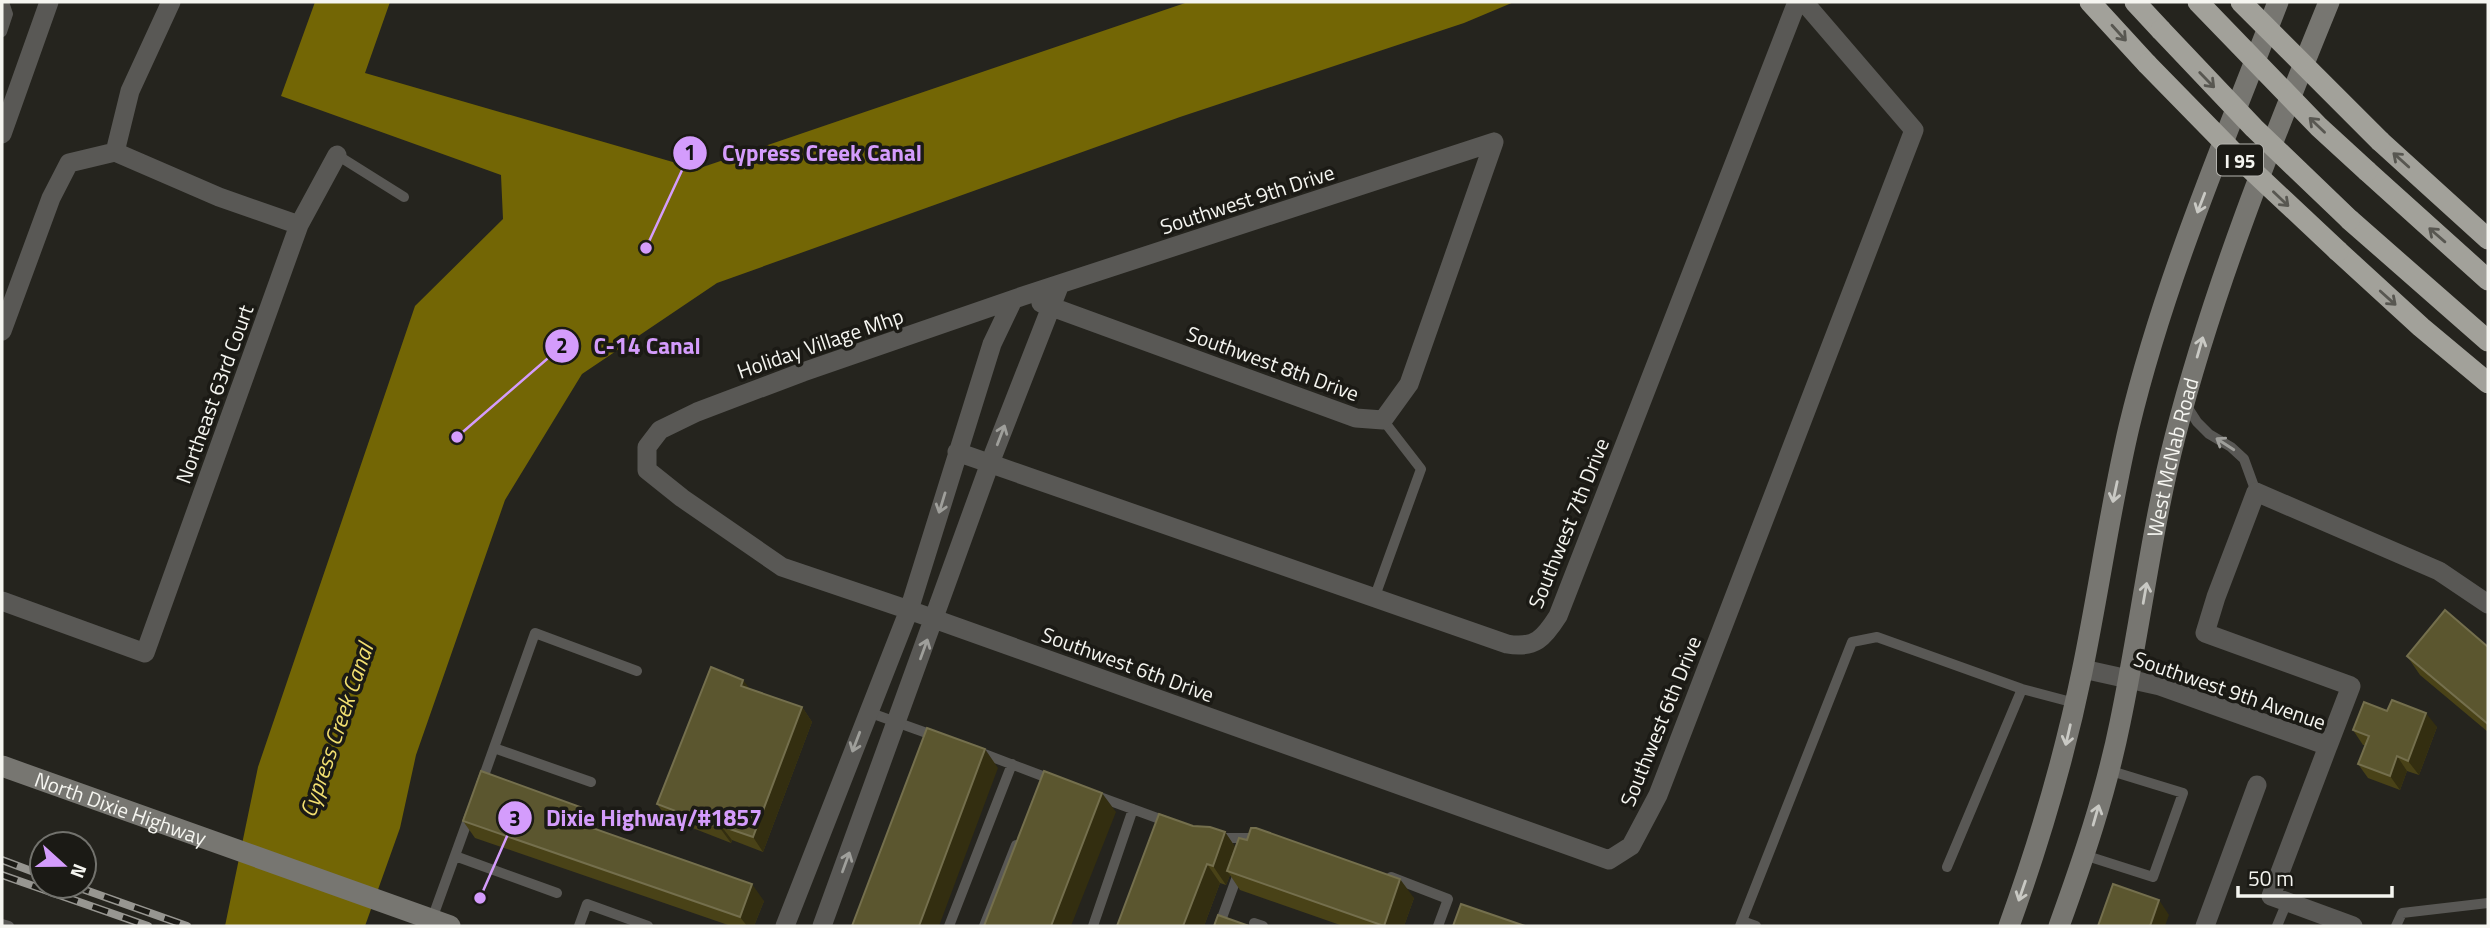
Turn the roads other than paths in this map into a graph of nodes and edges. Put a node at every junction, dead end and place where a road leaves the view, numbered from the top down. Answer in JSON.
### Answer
{"nodes":[{"id":1,"x":4,"y":2,"type":"edge"},
{"id":2,"x":49,"y":2,"type":"edge"},
{"id":3,"x":171,"y":2,"type":"edge"},
{"id":4,"x":1797,"y":2,"type":"edge"},
{"id":5,"x":1804,"y":2,"type":"edge"},
{"id":6,"x":2090,"y":2,"type":"edge"},
{"id":7,"x":2135,"y":2,"type":"edge"},
{"id":8,"x":2197,"y":2,"type":"edge"},
{"id":9,"x":2241,"y":2,"type":"edge"},
{"id":10,"x":2278,"y":2,"type":"edge"},
{"id":11,"x":2329,"y":2,"type":"edge"},
{"id":12,"x":2,"y":32,"type":"edge"},
{"id":13,"x":2,"y":130,"type":"edge"},
{"id":14,"x":115,"y":152,"type":"junction"},
{"id":15,"x":337,"y":155,"type":"joint"},
{"id":16,"x":404,"y":197,"type":"dead end"},
{"id":17,"x":299,"y":225,"type":"junction"},
{"id":18,"x":2488,"y":239,"type":"edge"},
{"id":19,"x":2488,"y":280,"type":"edge"},
{"id":20,"x":1060,"y":284,"type":"junction"},
{"id":21,"x":1018,"y":298,"type":"junction"},
{"id":22,"x":1050,"y":306,"type":"junction"},
{"id":23,"x":2,"y":331,"type":"edge"},
{"id":24,"x":2488,"y":341,"type":"edge"},
{"id":25,"x":2488,"y":383,"type":"edge"},
{"id":26,"x":2184,"y":403,"type":"junction"},
{"id":27,"x":1383,"y":420,"type":"junction"},
{"id":28,"x":957,"y":452,"type":"junction"},
{"id":29,"x":990,"y":463,"type":"junction"},
{"id":30,"x":2256,"y":492,"type":"junction"},
{"id":31,"x":1375,"y":596,"type":"junction"},
{"id":32,"x":2,"y":601,"type":"edge"},
{"id":33,"x":2488,"y":604,"type":"edge"},
{"id":34,"x":909,"y":610,"type":"junction"},
{"id":35,"x":935,"y":619,"type":"junction"},
{"id":36,"x":2083,"y":669,"type":"junction"},
{"id":37,"x":637,"y":671,"type":"dead end"},
{"id":38,"x":2129,"y":678,"type":"junction"},
{"id":39,"x":2022,"y":689,"type":"junction"},
{"id":40,"x":2076,"y":703,"type":"junction"},
{"id":41,"x":867,"y":712,"type":"junction"},
{"id":42,"x":897,"y":723,"type":"junction"},
{"id":43,"x":948,"y":741,"type":"edge"},
{"id":44,"x":2328,"y":746,"type":"junction"},
{"id":45,"x":494,"y":748,"type":"junction"},
{"id":46,"x":974,"y":750,"type":"edge"},
{"id":47,"x":1012,"y":764,"type":"junction"},
{"id":48,"x":2,"y":766,"type":"edge"},
{"id":49,"x":2108,"y":771,"type":"junction"},
{"id":50,"x":1043,"y":776,"type":"junction"},
{"id":51,"x":591,"y":782,"type":"dead end"},
{"id":52,"x":1069,"y":785,"type":"edge"},
{"id":53,"x":2257,"y":785,"type":"dead end"},
{"id":54,"x":1038,"y":788,"type":"edge"},
{"id":55,"x":1082,"y":790,"type":"edge"},
{"id":56,"x":476,"y":796,"type":"edge"},
{"id":57,"x":472,"y":808,"type":"edge"},
{"id":58,"x":1133,"y":809,"type":"junction"},
{"id":59,"x":1183,"y":828,"type":"edge"},
{"id":60,"x":1208,"y":838,"type":"edge"},
{"id":61,"x":1251,"y":838,"type":"junction"},
{"id":62,"x":1018,"y":839,"type":"edge"},
{"id":63,"x":1275,"y":839,"type":"edge"},
{"id":64,"x":1246,"y":851,"type":"edge"},
{"id":65,"x":2084,"y":855,"type":"junction"},
{"id":66,"x":455,"y":856,"type":"junction"},
{"id":67,"x":1242,"y":863,"type":"edge"},
{"id":68,"x":1947,"y":867,"type":"dead end"},
{"id":69,"x":1377,"y":872,"type":"edge"},
{"id":70,"x":557,"y":893,"type":"dead end"},
{"id":71,"x":2287,"y":902,"type":"junction"},
{"id":72,"x":2488,"y":903,"type":"edge"},
{"id":73,"x":441,"y":923,"type":"edge"},
{"id":74,"x":2,"y":924,"type":"edge"},
{"id":75,"x":1741,"y":924,"type":"edge"},
{"id":76,"x":9,"y":926,"type":"edge"},
{"id":77,"x":579,"y":926,"type":"edge"},
{"id":78,"x":648,"y":926,"type":"edge"},
{"id":79,"x":785,"y":926,"type":"edge"},
{"id":80,"x":822,"y":926,"type":"edge"},
{"id":81,"x":949,"y":926,"type":"edge"},
{"id":82,"x":984,"y":926,"type":"edge"},
{"id":83,"x":1093,"y":926,"type":"edge"},
{"id":84,"x":1219,"y":926,"type":"edge"},
{"id":85,"x":1438,"y":926,"type":"edge"},
{"id":86,"x":1756,"y":926,"type":"edge"},
{"id":87,"x":2009,"y":926,"type":"edge"},
{"id":88,"x":2059,"y":926,"type":"edge"},
{"id":89,"x":2204,"y":926,"type":"edge"},
{"id":90,"x":2277,"y":926,"type":"edge"},
{"id":91,"x":2352,"y":926,"type":"edge"},
{"id":92,"x":2396,"y":926,"type":"edge"}],
"edges":[{"from":1,"to":12,"type":"lane"},
{"from":2,"to":13,"type":"street"},
{"from":3,"to":14,"type":"street"},
{"from":4,"to":31,"type":"street","name":"Southwest 7th Drive"},
{"from":5,"to":35,"type":"street","name":"Southwest 6th Drive"},
{"from":6,"to":25,"type":"highway","number":"I 95","one_way":true,"bridge":true},
{"from":7,"to":24,"type":"highway","one_way":true,"bridge":true},
{"from":19,"to":8,"type":"highway","one_way":true,"bridge":true},
{"from":18,"to":9,"type":"highway","one_way":true,"bridge":true},
{"from":10,"to":36,"type":"main road","one_way":true},
{"from":26,"to":11,"type":"main road","name":"West McNab Road","one_way":true},
{"from":14,"to":17,"type":"street"},
{"from":14,"to":23,"type":"street"},
{"from":15,"to":16,"type":"lane"},
{"from":15,"to":17,"type":"street","name":"Northeast 63rd Court"},
{"from":17,"to":32,"type":"street","name":"Northeast 63rd Court"},
{"from":20,"to":21,"type":"street","name":"Southwest 9th Drive"},
{"from":20,"to":22,"type":"street"},
{"from":20,"to":27,"type":"street","name":"Southwest 9th Drive"},
{"from":21,"to":22,"type":"street","name":"Southwest 8th Drive"},
{"from":21,"to":28,"type":"street"},
{"from":21,"to":34,"type":"street","name":"Holiday Village Mhp"},
{"from":22,"to":27,"type":"street","name":"Southwest 8th Drive"},
{"from":29,"to":22,"type":"street","one_way":true},
{"from":30,"to":26,"type":"lane","one_way":true},
{"from":38,"to":26,"type":"main road","name":"West McNab Road","one_way":true},
{"from":27,"to":31,"type":"lane"},
{"from":28,"to":29,"type":"street","name":"Southwest 7th Drive"},
{"from":28,"to":34,"type":"street","one_way":true},
{"from":29,"to":31,"type":"street","name":"Southwest 7th Drive"},
{"from":29,"to":35,"type":"street"},
{"from":30,"to":33,"type":"street"},
{"from":30,"to":44,"type":"street"},
{"from":34,"to":35,"type":"street","name":"Southwest 6th Drive"},
{"from":34,"to":41,"type":"street"},
{"from":42,"to":35,"type":"street","one_way":true},
{"from":36,"to":38,"type":"street","name":"Southwest 9th Avenue"},
{"from":36,"to":40,"type":"main road"},
{"from":37,"to":45,"type":"lane"},
{"from":38,"to":44,"type":"street","name":"Southwest 9th Avenue"},
{"from":38,"to":49,"type":"main road","name":"West McNab Road"},
{"from":39,"to":40,"type":"lane"},
{"from":39,"to":68,"type":"lane"},
{"from":39,"to":75,"type":"lane"},
{"from":40,"to":87,"type":"main road","one_way":true},
{"from":41,"to":42,"type":"lane"},
{"from":41,"to":79,"type":"street","one_way":true},
{"from":42,"to":43,"type":"lane"},
{"from":80,"to":42,"type":"street","one_way":true},
{"from":44,"to":71,"type":"street","name":"Southwest 9th Avenue"},
{"from":45,"to":51,"type":"lane"},
{"from":45,"to":56,"type":"lane"},
{"from":46,"to":47,"type":"lane"},
{"from":47,"to":50,"type":"lane"},
{"from":47,"to":81,"type":"lane"},
{"from":48,"to":73,"type":"main road","name":"North Dixie Highway"},
{"from":65,"to":49,"type":"main road","name":"West McNab Road","one_way":true},
{"from":49,"to":65,"type":"lane"},
{"from":50,"to":52,"type":"lane"},
{"from":50,"to":54,"type":"lane"},
{"from":53,"to":89,"type":"street"},
{"from":55,"to":58,"type":"lane"},
{"from":57,"to":66,"type":"lane"},
{"from":58,"to":59,"type":"lane"},
{"from":58,"to":83,"type":"lane"},
{"from":60,"to":61,"type":"lane"},
{"from":61,"to":63,"type":"lane"},
{"from":61,"to":64,"type":"lane"},
{"from":62,"to":82,"type":"lane"},
{"from":65,"to":88,"type":"main road","name":"West McNab Road"},
{"from":66,"to":70,"type":"lane"},
{"from":66,"to":73,"type":"lane"},
{"from":67,"to":84,"type":"lane"},
{"from":69,"to":85,"type":"lane"},
{"from":71,"to":90,"type":"lane"},
{"from":71,"to":91,"type":"street"},
{"from":72,"to":92,"type":"lane"},
{"from":74,"to":76,"type":"lane"},
{"from":75,"to":86,"type":"lane"},
{"from":77,"to":78,"type":"lane"}]}
